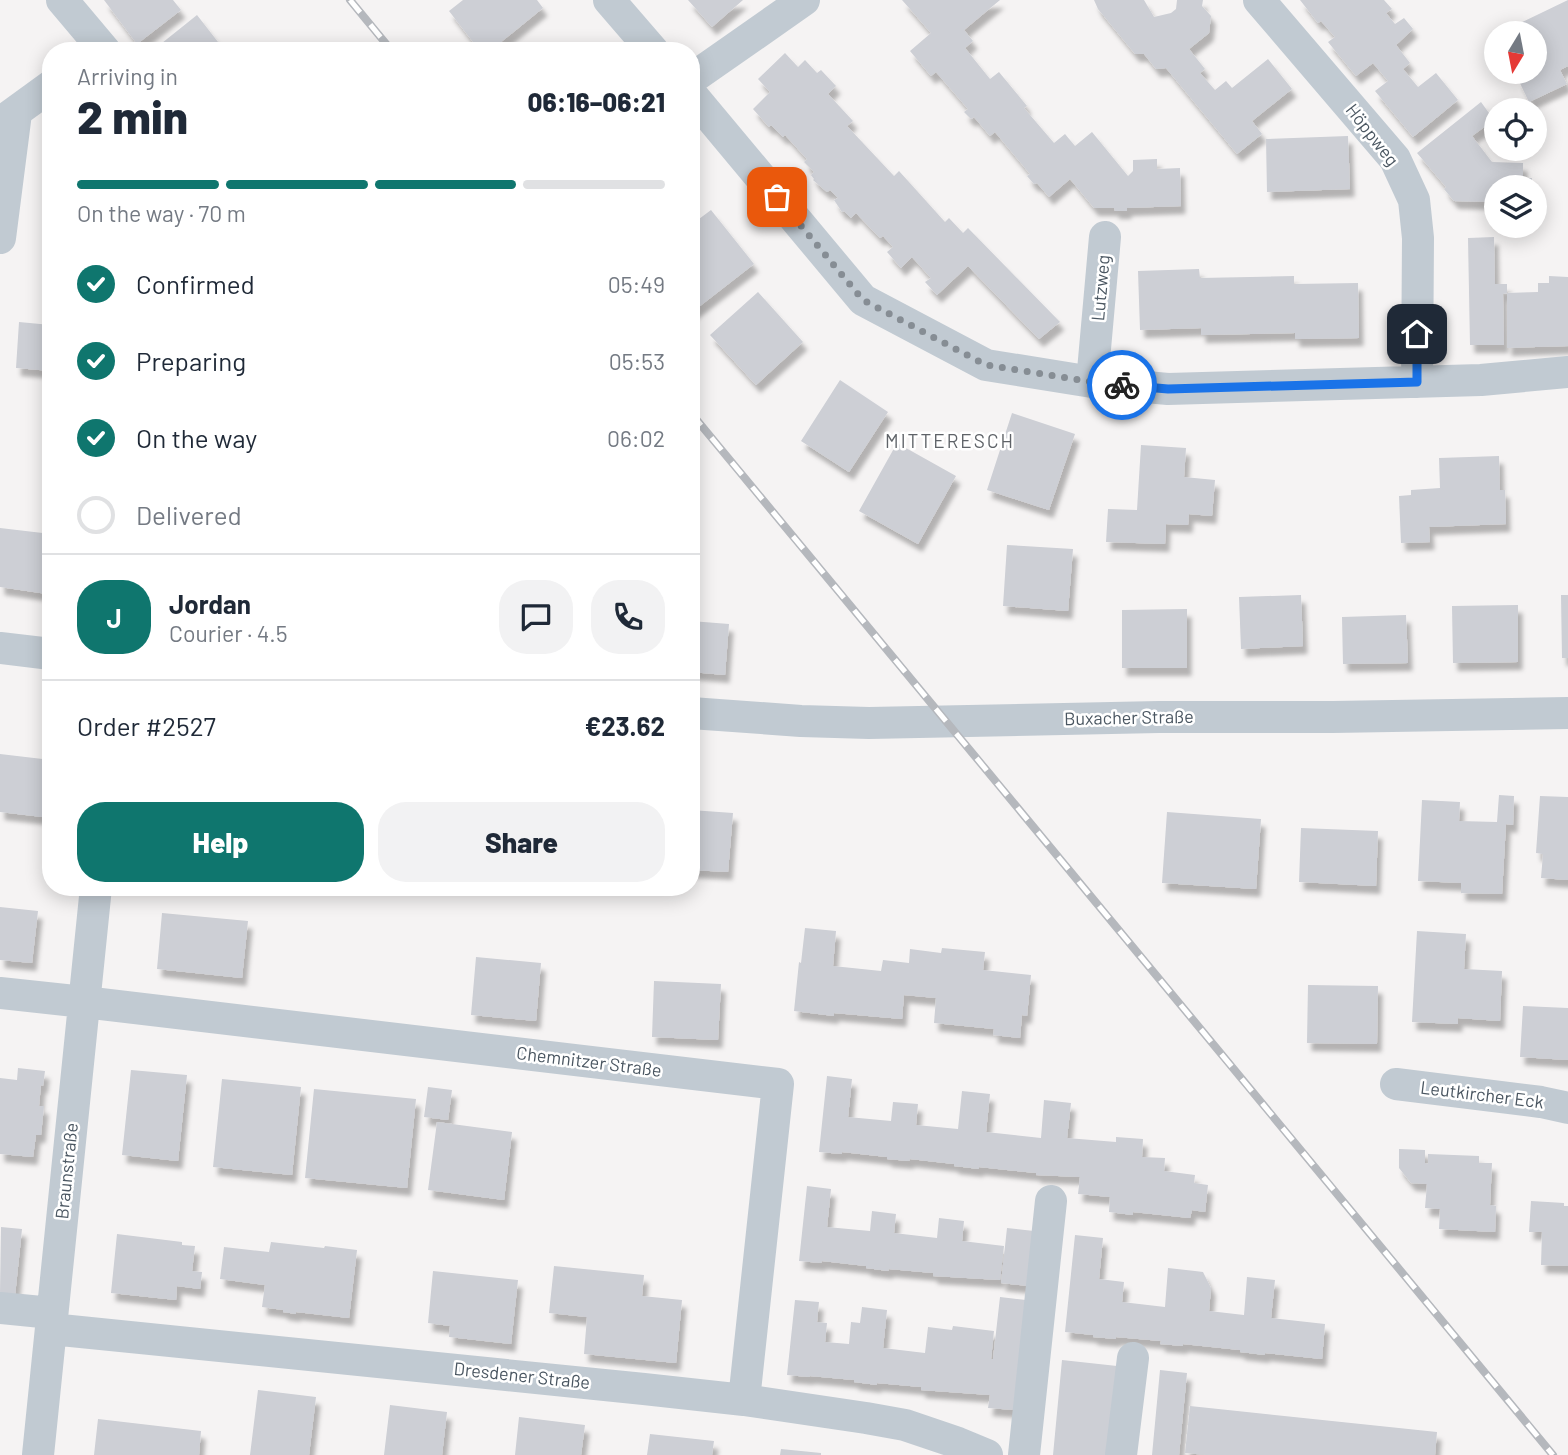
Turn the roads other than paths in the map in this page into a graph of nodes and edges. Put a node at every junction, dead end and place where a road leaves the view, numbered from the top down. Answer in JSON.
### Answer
{"nodes":[{"id":1,"x":62,"y":0,"type":"edge"},
{"id":2,"x":609,"y":0,"type":"edge"},
{"id":3,"x":804,"y":0,"type":"edge"},
{"id":4,"x":1259,"y":0,"type":"edge"},
{"id":5,"x":95,"y":42,"type":"edge"},
{"id":6,"x":645,"y":42,"type":"edge"},
{"id":7,"x":700,"y":73,"type":"edge"},
{"id":8,"x":42,"y":93,"type":"edge"},
{"id":9,"x":700,"y":105,"type":"edge"},
{"id":10,"x":8,"y":118,"type":"edge"},
{"id":11,"x":1105,"y":237,"type":"dead end"},
{"id":12,"x":0,"y":238,"type":"edge"},
{"id":13,"x":1568,"y":372,"type":"edge"},
{"id":14,"x":1092,"y":382,"type":"junction"},
{"id":15,"x":1417,"y":382,"type":"junction"},
{"id":16,"x":0,"y":648,"type":"edge"},
{"id":17,"x":42,"y":653,"type":"edge"},
{"id":18,"x":1568,"y":713,"type":"edge"},
{"id":19,"x":700,"y":714,"type":"edge"},
{"id":20,"x":95,"y":896,"type":"edge"},
{"id":21,"x":0,"y":993,"type":"edge"},
{"id":22,"x":84,"y":1002,"type":"junction"},
{"id":23,"x":1396,"y":1084,"type":"dead end"},
{"id":24,"x":1568,"y":1108,"type":"edge"},
{"id":25,"x":1051,"y":1201,"type":"dead end"},
{"id":26,"x":0,"y":1308,"type":"edge"},
{"id":27,"x":52,"y":1321,"type":"junction"},
{"id":28,"x":1133,"y":1358,"type":"dead end"},
{"id":29,"x":744,"y":1401,"type":"junction"},
{"id":30,"x":38,"y":1455,"type":"edge"},
{"id":31,"x":986,"y":1455,"type":"edge"},
{"id":32,"x":1024,"y":1455,"type":"edge"},
{"id":33,"x":1121,"y":1455,"type":"edge"}],
"edges":[{"from":1,"to":5,"type":"street"},
{"from":2,"to":6,"type":"street"},
{"from":3,"to":7,"type":"street"},
{"from":4,"to":15,"type":"street","name":"Höppweg"},
{"from":8,"to":10,"type":"street"},
{"from":9,"to":14,"type":"street"},
{"from":10,"to":12,"type":"street"},
{"from":11,"to":14,"type":"street","name":"Lutzweg"},
{"from":13,"to":15,"type":"street"},
{"from":14,"to":15,"type":"street"},
{"from":16,"to":17,"type":"street"},
{"from":18,"to":19,"type":"street","name":"Buxacher Straße"},
{"from":20,"to":22,"type":"street","name":"Braunstraße"},
{"from":21,"to":22,"type":"street"},
{"from":22,"to":27,"type":"street","name":"Braunstraße"},
{"from":22,"to":29,"type":"street","name":"Chemnitzer Straße"},
{"from":23,"to":24,"type":"street","name":"Leutkircher Eck"},
{"from":25,"to":32,"type":"street"},
{"from":26,"to":27,"type":"street","name":"Dresdener Straße"},
{"from":27,"to":29,"type":"street","name":"Dresdener Straße"},
{"from":27,"to":30,"type":"street","name":"Braunstraße"},
{"from":28,"to":33,"type":"street"},
{"from":29,"to":31,"type":"street","name":"Dresdener Straße"}]}
